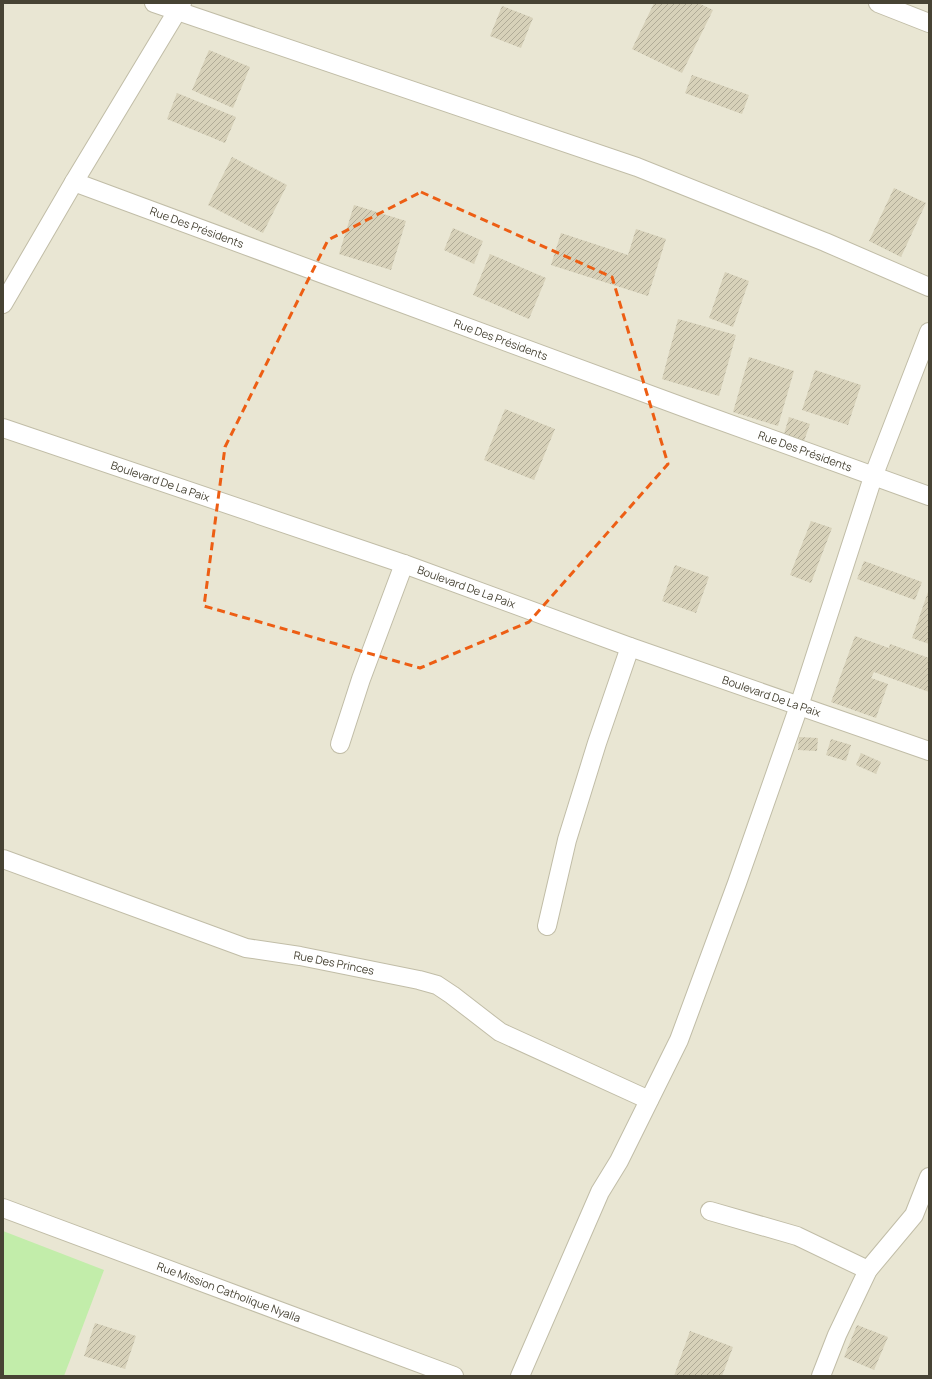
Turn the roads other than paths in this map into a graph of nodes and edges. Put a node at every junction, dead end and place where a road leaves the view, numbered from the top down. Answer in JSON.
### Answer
{"nodes":[{"id":1,"x":154,"y":3,"type":"edge"},
{"id":2,"x":878,"y":3,"type":"edge"},
{"id":3,"x":180,"y":7,"type":"edge"},
{"id":4,"x":929,"y":23,"type":"edge"},
{"id":5,"x":74,"y":182,"type":"junction"},
{"id":6,"x":929,"y":286,"type":"edge"},
{"id":7,"x":3,"y":304,"type":"edge"},
{"id":8,"x":929,"y":332,"type":"edge"},
{"id":9,"x":3,"y":428,"type":"edge"},
{"id":10,"x":873,"y":477,"type":"junction"},
{"id":11,"x":929,"y":496,"type":"edge"},
{"id":12,"x":404,"y":564,"type":"junction"},
{"id":13,"x":630,"y":648,"type":"junction"},
{"id":14,"x":799,"y":706,"type":"junction"},
{"id":15,"x":340,"y":744,"type":"dead end"},
{"id":16,"x":929,"y":751,"type":"edge"},
{"id":17,"x":3,"y":859,"type":"edge"},
{"id":18,"x":547,"y":926,"type":"dead end"},
{"id":19,"x":649,"y":1100,"type":"junction"},
{"id":20,"x":929,"y":1177,"type":"edge"},
{"id":21,"x":3,"y":1208,"type":"edge"},
{"id":22,"x":710,"y":1211,"type":"dead end"},
{"id":23,"x":868,"y":1270,"type":"junction"},
{"id":24,"x":454,"y":1376,"type":"edge"},
{"id":25,"x":520,"y":1376,"type":"edge"},
{"id":26,"x":821,"y":1376,"type":"edge"}],
"edges":[{"from":1,"to":3,"type":"street"},
{"from":2,"to":4,"type":"street"},
{"from":3,"to":5,"type":"street"},
{"from":3,"to":6,"type":"street"},
{"from":5,"to":7,"type":"street"},
{"from":5,"to":10,"type":"street","name":"Rue Des Présidents"},
{"from":8,"to":10,"type":"street"},
{"from":9,"to":12,"type":"street","name":"Boulevard De La Paix"},
{"from":10,"to":11,"type":"street","name":"Rue Des Présidents"},
{"from":10,"to":14,"type":"street"},
{"from":12,"to":13,"type":"street","name":"Boulevard De La Paix"},
{"from":12,"to":15,"type":"street"},
{"from":13,"to":14,"type":"street","name":"Boulevard De La Paix"},
{"from":13,"to":18,"type":"street"},
{"from":14,"to":16,"type":"street","name":"Boulevard De La Paix"},
{"from":14,"to":19,"type":"street"},
{"from":17,"to":19,"type":"street","name":"Rue Des Princes"},
{"from":19,"to":25,"type":"street"},
{"from":20,"to":23,"type":"street"},
{"from":21,"to":24,"type":"street","name":"Rue Mission Catholique Nyalla"},
{"from":22,"to":23,"type":"street"},
{"from":23,"to":26,"type":"street"}]}
